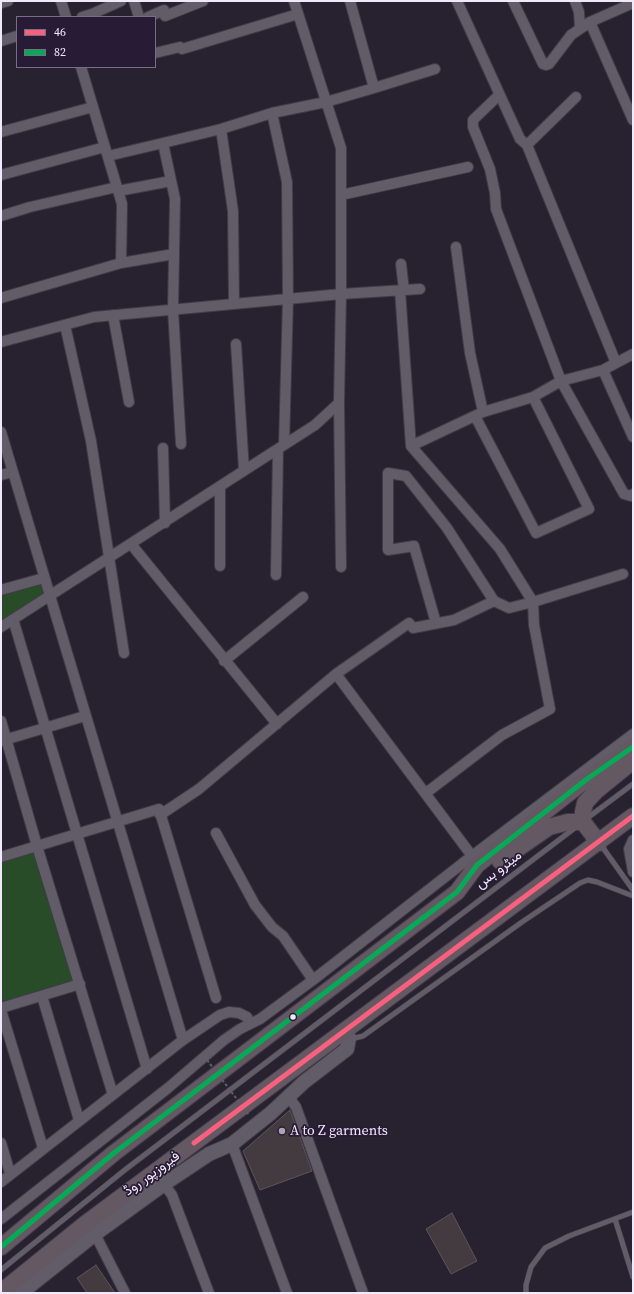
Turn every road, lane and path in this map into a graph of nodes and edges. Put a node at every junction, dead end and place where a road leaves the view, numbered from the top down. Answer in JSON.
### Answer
{"nodes":[{"id":1,"x":8,"y":1,"type":"edge"},
{"id":2,"x":61,"y":1,"type":"edge"},
{"id":3,"x":122,"y":1,"type":"edge"},
{"id":4,"x":134,"y":1,"type":"edge"},
{"id":5,"x":203,"y":1,"type":"edge"},
{"id":6,"x":294,"y":1,"type":"edge"},
{"id":7,"x":350,"y":1,"type":"edge"},
{"id":8,"x":457,"y":1,"type":"edge"},
{"id":9,"x":513,"y":1,"type":"edge"},
{"id":10,"x":575,"y":1,"type":"edge"},
{"id":11,"x":1,"y":3,"type":"edge"},
{"id":12,"x":633,"y":3,"type":"edge"},
{"id":13,"x":298,"y":14,"type":"junction"},
{"id":14,"x":66,"y":16,"type":"edge"},
{"id":15,"x":85,"y":16,"type":"edge"},
{"id":16,"x":139,"y":16,"type":"edge"},
{"id":17,"x":150,"y":16,"type":"edge"},
{"id":18,"x":590,"y":22,"type":"junction"},
{"id":19,"x":580,"y":28,"type":"junction"},
{"id":20,"x":16,"y":36,"type":"edge"},
{"id":21,"x":1,"y":41,"type":"edge"},
{"id":22,"x":156,"y":53,"type":"edge"},
{"id":23,"x":81,"y":68,"type":"edge"},
{"id":24,"x":435,"y":69,"type":"dead end"},
{"id":25,"x":374,"y":88,"type":"junction"},
{"id":26,"x":499,"y":95,"type":"junction"},
{"id":27,"x":576,"y":97,"type":"dead end"},
{"id":28,"x":326,"y":102,"type":"junction"},
{"id":29,"x":93,"y":106,"type":"junction"},
{"id":30,"x":272,"y":113,"type":"junction"},
{"id":31,"x":633,"y":120,"type":"edge"},
{"id":32,"x":221,"y":129,"type":"junction"},
{"id":33,"x":1,"y":132,"type":"edge"},
{"id":34,"x":163,"y":143,"type":"junction"},
{"id":35,"x":527,"y":145,"type":"junction"},
{"id":36,"x":106,"y":152,"type":"junction"},
{"id":37,"x":468,"y":167,"type":"dead end"},
{"id":38,"x":1,"y":175,"type":"edge"},
{"id":39,"x":171,"y":181,"type":"junction"},
{"id":40,"x":118,"y":189,"type":"junction"},
{"id":41,"x":341,"y":195,"type":"junction"},
{"id":42,"x":1,"y":216,"type":"edge"},
{"id":43,"x":456,"y":247,"type":"dead end"},
{"id":44,"x":174,"y":254,"type":"junction"},
{"id":45,"x":121,"y":264,"type":"junction"},
{"id":46,"x":401,"y":264,"type":"dead end"},
{"id":47,"x":420,"y":289,"type":"dead end"},
{"id":48,"x":402,"y":290,"type":"junction"},
{"id":49,"x":341,"y":294,"type":"junction"},
{"id":50,"x":1,"y":298,"type":"edge"},
{"id":51,"x":288,"y":299,"type":"junction"},
{"id":52,"x":234,"y":304,"type":"junction"},
{"id":53,"x":173,"y":310,"type":"junction"},
{"id":54,"x":113,"y":316,"type":"junction"},
{"id":55,"x":65,"y":325,"type":"junction"},
{"id":56,"x":1,"y":342,"type":"edge"},
{"id":57,"x":236,"y":344,"type":"dead end"},
{"id":58,"x":633,"y":354,"type":"edge"},
{"id":59,"x":616,"y":363,"type":"junction"},
{"id":60,"x":603,"y":370,"type":"junction"},
{"id":61,"x":561,"y":381,"type":"junction"},
{"id":62,"x":533,"y":397,"type":"junction"},
{"id":63,"x":129,"y":402,"type":"dead end"},
{"id":64,"x":339,"y":403,"type":"junction"},
{"id":65,"x":479,"y":414,"type":"junction"},
{"id":66,"x":1,"y":432,"type":"edge"},
{"id":67,"x":633,"y":437,"type":"edge"},
{"id":68,"x":181,"y":444,"type":"dead end"},
{"id":69,"x":411,"y":446,"type":"junction"},
{"id":70,"x":281,"y":447,"type":"junction"},
{"id":71,"x":163,"y":448,"type":"dead end"},
{"id":72,"x":244,"y":470,"type":"junction"},
{"id":73,"x":13,"y":472,"type":"junction"},
{"id":74,"x":1,"y":475,"type":"edge"},
{"id":75,"x":220,"y":486,"type":"junction"},
{"id":76,"x":633,"y":494,"type":"edge"},
{"id":77,"x":165,"y":523,"type":"junction"},
{"id":78,"x":131,"y":544,"type":"junction"},
{"id":79,"x":110,"y":558,"type":"junction"},
{"id":80,"x":220,"y":566,"type":"dead end"},
{"id":81,"x":341,"y":567,"type":"dead end"},
{"id":82,"x":623,"y":574,"type":"dead end"},
{"id":83,"x":276,"y":575,"type":"dead end"},
{"id":84,"x":44,"y":578,"type":"junction"},
{"id":85,"x":1,"y":590,"type":"edge"},
{"id":86,"x":50,"y":597,"type":"junction"},
{"id":87,"x":303,"y":597,"type":"dead end"},
{"id":88,"x":494,"y":601,"type":"junction"},
{"id":89,"x":533,"y":602,"type":"junction"},
{"id":90,"x":13,"y":619,"type":"junction"},
{"id":91,"x":436,"y":623,"type":"junction"},
{"id":92,"x":1,"y":627,"type":"edge"},
{"id":93,"x":124,"y":653,"type":"dead end"},
{"id":94,"x":224,"y":661,"type":"junction"},
{"id":95,"x":336,"y":674,"type":"junction"},
{"id":96,"x":85,"y":716,"type":"junction"},
{"id":97,"x":1,"y":721,"type":"edge"},
{"id":98,"x":277,"y":724,"type":"junction"},
{"id":99,"x":46,"y":728,"type":"junction"},
{"id":100,"x":633,"y":734,"type":"edge"},
{"id":101,"x":4,"y":740,"type":"edge"},
{"id":102,"x":633,"y":747,"type":"edge"},
{"id":103,"x":633,"y":761,"type":"edge"},
{"id":104,"x":633,"y":784,"type":"edge"},
{"id":105,"x":426,"y":793,"type":"junction"},
{"id":106,"x":160,"y":815,"type":"junction"},
{"id":107,"x":633,"y":816,"type":"edge"},
{"id":108,"x":118,"y":822,"type":"junction"},
{"id":109,"x":583,"y":822,"type":"junction"},
{"id":110,"x":216,"y":833,"type":"dead end"},
{"id":111,"x":78,"y":835,"type":"junction"},
{"id":112,"x":633,"y":840,"type":"edge"},
{"id":113,"x":599,"y":843,"type":"junction"},
{"id":114,"x":37,"y":846,"type":"junction"},
{"id":115,"x":472,"y":856,"type":"junction"},
{"id":116,"x":1,"y":857,"type":"edge"},
{"id":117,"x":633,"y":872,"type":"edge"},
{"id":118,"x":633,"y":890,"type":"edge"},
{"id":119,"x":457,"y":892,"type":"junction"},
{"id":120,"x":633,"y":896,"type":"edge"},
{"id":121,"x":358,"y":944,"type":"junction"},
{"id":122,"x":370,"y":958,"type":"junction"},
{"id":123,"x":313,"y":980,"type":"junction"},
{"id":124,"x":80,"y":984,"type":"junction"},
{"id":125,"x":42,"y":996,"type":"junction"},
{"id":126,"x":216,"y":998,"type":"dead end"},
{"id":127,"x":1,"y":1009,"type":"edge"},
{"id":128,"x":250,"y":1024,"type":"junction"},
{"id":129,"x":346,"y":1031,"type":"junction"},
{"id":130,"x":182,"y":1040,"type":"junction"},
{"id":131,"x":207,"y":1060,"type":"dead end"},
{"id":132,"x":146,"y":1069,"type":"junction"},
{"id":133,"x":113,"y":1095,"type":"junction"},
{"id":134,"x":288,"y":1096,"type":"junction"},
{"id":135,"x":249,"y":1115,"type":"dead end"},
{"id":136,"x":79,"y":1120,"type":"junction"},
{"id":137,"x":1,"y":1143,"type":"edge"},
{"id":138,"x":232,"y":1144,"type":"junction"},
{"id":139,"x":43,"y":1148,"type":"junction"},
{"id":140,"x":10,"y":1173,"type":"junction"},
{"id":141,"x":1,"y":1182,"type":"edge"},
{"id":142,"x":164,"y":1184,"type":"junction"},
{"id":143,"x":633,"y":1212,"type":"edge"},
{"id":144,"x":1,"y":1219,"type":"edge"},
{"id":145,"x":615,"y":1219,"type":"junction"},
{"id":146,"x":95,"y":1234,"type":"junction"},
{"id":147,"x":1,"y":1247,"type":"edge"},
{"id":148,"x":1,"y":1270,"type":"edge"},
{"id":149,"x":633,"y":1277,"type":"edge"},
{"id":150,"x":1,"y":1292,"type":"edge"},
{"id":151,"x":21,"y":1293,"type":"edge"},
{"id":152,"x":125,"y":1293,"type":"edge"},
{"id":153,"x":209,"y":1293,"type":"edge"},
{"id":154,"x":287,"y":1293,"type":"edge"},
{"id":155,"x":363,"y":1293,"type":"edge"},
{"id":156,"x":526,"y":1293,"type":"edge"}],
"edges":[{"from":1,"to":11,"type":"street"},
{"from":2,"to":14,"type":"street"},
{"from":3,"to":15,"type":"street"},
{"from":4,"to":16,"type":"street"},
{"from":5,"to":17,"type":"street"},
{"from":6,"to":13,"type":"street"},
{"from":7,"to":25,"type":"street"},
{"from":8,"to":26,"type":"street"},
{"from":9,"to":19,"type":"street"},
{"from":10,"to":19,"type":"street"},
{"from":12,"to":18,"type":"street"},
{"from":13,"to":22,"type":"street"},
{"from":13,"to":28,"type":"street"},
{"from":18,"to":19,"type":"street"},
{"from":18,"to":31,"type":"street"},
{"from":20,"to":21,"type":"street"},
{"from":23,"to":29,"type":"street"},
{"from":24,"to":25,"type":"street"},
{"from":25,"to":28,"type":"street"},
{"from":26,"to":35,"type":"street"},
{"from":26,"to":61,"type":"street"},
{"from":27,"to":35,"type":"street"},
{"from":28,"to":30,"type":"street"},
{"from":28,"to":41,"type":"street"},
{"from":29,"to":33,"type":"street"},
{"from":29,"to":36,"type":"street"},
{"from":30,"to":32,"type":"street"},
{"from":30,"to":51,"type":"street"},
{"from":32,"to":34,"type":"street"},
{"from":32,"to":52,"type":"street"},
{"from":34,"to":36,"type":"street"},
{"from":34,"to":39,"type":"street"},
{"from":35,"to":59,"type":"street"},
{"from":36,"to":38,"type":"street"},
{"from":36,"to":40,"type":"street"},
{"from":37,"to":41,"type":"street"},
{"from":39,"to":40,"type":"street"},
{"from":39,"to":44,"type":"street"},
{"from":40,"to":42,"type":"street"},
{"from":40,"to":45,"type":"street"},
{"from":41,"to":49,"type":"street"},
{"from":43,"to":65,"type":"street"},
{"from":44,"to":45,"type":"street"},
{"from":44,"to":53,"type":"street"},
{"from":45,"to":50,"type":"street"},
{"from":46,"to":48,"type":"street"},
{"from":47,"to":48,"type":"street"},
{"from":48,"to":49,"type":"street"},
{"from":48,"to":69,"type":"street"},
{"from":49,"to":51,"type":"street"},
{"from":49,"to":64,"type":"street"},
{"from":51,"to":52,"type":"street"},
{"from":51,"to":70,"type":"street"},
{"from":52,"to":53,"type":"street"},
{"from":53,"to":54,"type":"street"},
{"from":53,"to":68,"type":"street"},
{"from":54,"to":55,"type":"street"},
{"from":54,"to":63,"type":"street"},
{"from":55,"to":56,"type":"street"},
{"from":55,"to":79,"type":"street"},
{"from":57,"to":72,"type":"street"},
{"from":58,"to":59,"type":"street"},
{"from":59,"to":60,"type":"street"},
{"from":60,"to":61,"type":"street"},
{"from":60,"to":67,"type":"street"},
{"from":61,"to":62,"type":"street"},
{"from":61,"to":76,"type":"street"},
{"from":62,"to":65,"type":"street"},
{"from":62,"to":65,"type":"street"},
{"from":64,"to":70,"type":"street"},
{"from":64,"to":81,"type":"street"},
{"from":65,"to":69,"type":"street"},
{"from":66,"to":73,"type":"street"},
{"from":69,"to":89,"type":"street"},
{"from":70,"to":72,"type":"street"},
{"from":70,"to":83,"type":"street"},
{"from":71,"to":77,"type":"street"},
{"from":72,"to":75,"type":"street"},
{"from":73,"to":74,"type":"street"},
{"from":73,"to":84,"type":"street"},
{"from":75,"to":77,"type":"street"},
{"from":75,"to":80,"type":"street"},
{"from":77,"to":78,"type":"street"},
{"from":78,"to":79,"type":"street"},
{"from":78,"to":94,"type":"street"},
{"from":79,"to":86,"type":"street"},
{"from":79,"to":93,"type":"street"},
{"from":82,"to":89,"type":"street"},
{"from":84,"to":85,"type":"street"},
{"from":84,"to":86,"type":"street"},
{"from":86,"to":90,"type":"street"},
{"from":86,"to":96,"type":"street"},
{"from":87,"to":94,"type":"street"},
{"from":88,"to":89,"type":"street"},
{"from":88,"to":91,"type":"street"},
{"from":88,"to":91,"type":"street"},
{"from":89,"to":105,"type":"street"},
{"from":90,"to":92,"type":"street"},
{"from":90,"to":99,"type":"street"},
{"from":91,"to":95,"type":"street"},
{"from":94,"to":98,"type":"street"},
{"from":95,"to":98,"type":"street"},
{"from":95,"to":105,"type":"street"},
{"from":96,"to":99,"type":"street"},
{"from":96,"to":108,"type":"street"},
{"from":97,"to":101,"type":"street"},
{"from":98,"to":106,"type":"street"},
{"from":99,"to":101,"type":"street"},
{"from":99,"to":111,"type":"street"},
{"from":100,"to":115,"type":"street"},
{"from":101,"to":114,"type":"street"},
{"from":102,"to":119,"type":"main road"},
{"from":103,"to":109,"type":"main road"},
{"from":104,"to":109,"type":"lane","name":"میٹرو بس"},
{"from":105,"to":115,"type":"street"},
{"from":106,"to":108,"type":"street"},
{"from":106,"to":126,"type":"street"},
{"from":107,"to":113,"type":"main road","name":"فیروزپور روڈ"},
{"from":108,"to":111,"type":"street"},
{"from":108,"to":130,"type":"street"},
{"from":109,"to":113,"type":"main road"},
{"from":109,"to":119,"type":"main road"},
{"from":109,"to":148,"type":"lane","name":"میٹرو بس"},
{"from":110,"to":123,"type":"street"},
{"from":111,"to":114,"type":"street"},
{"from":111,"to":132,"type":"street"},
{"from":112,"to":117,"type":"street"},
{"from":113,"to":118,"type":"lane"},
{"from":113,"to":129,"type":"main road","name":"فیروزپور روڈ"},
{"from":114,"to":116,"type":"street"},
{"from":114,"to":124,"type":"street"},
{"from":115,"to":121,"type":"street"},
{"from":119,"to":122,"type":"main road"},
{"from":120,"to":129,"type":"lane"},
{"from":121,"to":122,"type":"street"},
{"from":121,"to":123,"type":"street"},
{"from":122,"to":147,"type":"main road"},
{"from":123,"to":128,"type":"street"},
{"from":124,"to":125,"type":"street"},
{"from":124,"to":133,"type":"street"},
{"from":125,"to":127,"type":"street"},
{"from":125,"to":136,"type":"street"},
{"from":127,"to":139,"type":"street"},
{"from":128,"to":130,"type":"street"},
{"from":128,"to":144,"type":"street"},
{"from":129,"to":134,"type":"street"},
{"from":129,"to":150,"type":"main road","name":"فیروزپور روڈ"},
{"from":130,"to":132,"type":"street"},
{"from":131,"to":135,"type":"path","bridge":true},
{"from":132,"to":133,"type":"street"},
{"from":133,"to":136,"type":"street"},
{"from":134,"to":138,"type":"street"},
{"from":134,"to":155,"type":"street"},
{"from":136,"to":139,"type":"street"},
{"from":137,"to":140,"type":"street"},
{"from":138,"to":142,"type":"street"},
{"from":138,"to":154,"type":"street"},
{"from":139,"to":140,"type":"street"},
{"from":140,"to":141,"type":"street"},
{"from":142,"to":146,"type":"street"},
{"from":142,"to":153,"type":"street"},
{"from":143,"to":145,"type":"lane"},
{"from":145,"to":149,"type":"lane"},
{"from":145,"to":156,"type":"lane"},
{"from":146,"to":151,"type":"street"},
{"from":146,"to":152,"type":"street"}]}
